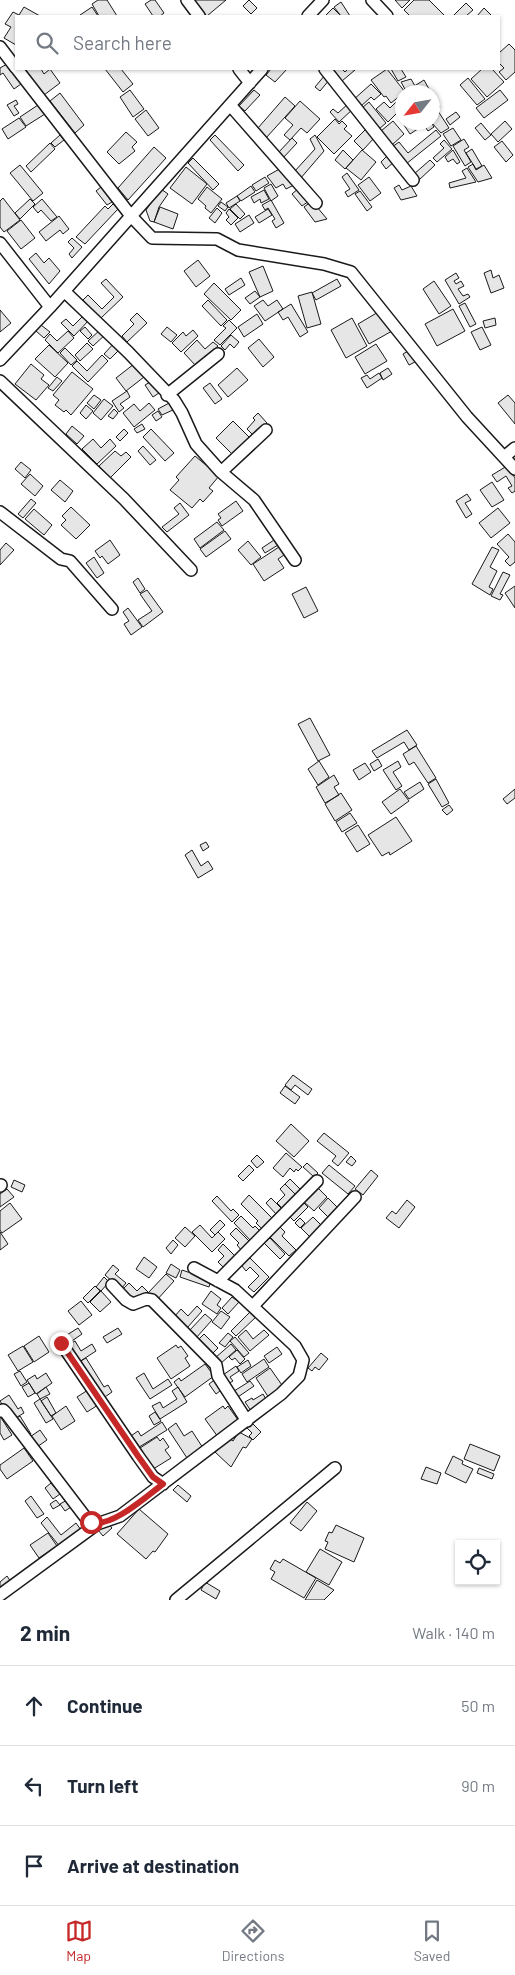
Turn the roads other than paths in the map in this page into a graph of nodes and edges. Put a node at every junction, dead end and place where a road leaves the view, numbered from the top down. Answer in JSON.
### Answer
{"nodes":[{"id":1,"x":186,"y":0,"type":"edge"},
{"id":2,"x":323,"y":0,"type":"edge"},
{"id":3,"x":372,"y":0,"type":"edge"},
{"id":4,"x":198,"y":15,"type":"edge"},
{"id":5,"x":309,"y":15,"type":"edge"},
{"id":6,"x":386,"y":15,"type":"edge"},
{"id":7,"x":0,"y":47,"type":"edge"},
{"id":8,"x":15,"y":66,"type":"edge"},
{"id":9,"x":19,"y":70,"type":"edge"},
{"id":10,"x":240,"y":70,"type":"edge"},
{"id":11,"x":261,"y":70,"type":"edge"},
{"id":12,"x":326,"y":70,"type":"edge"},
{"id":13,"x":250,"y":83,"type":"junction"},
{"id":14,"x":230,"y":105,"type":"junction"},
{"id":15,"x":413,"y":180,"type":"dead end"},
{"id":16,"x":316,"y":203,"type":"dead end"},
{"id":17,"x":131,"y":216,"type":"junction"},
{"id":18,"x":0,"y":243,"type":"edge"},
{"id":19,"x":64,"y":291,"type":"junction"},
{"id":20,"x":50,"y":307,"type":"junction"},
{"id":21,"x":218,"y":354,"type":"dead end"},
{"id":22,"x":0,"y":360,"type":"edge"},
{"id":23,"x":0,"y":381,"type":"edge"},
{"id":24,"x":168,"y":395,"type":"junction"},
{"id":25,"x":266,"y":430,"type":"dead end"},
{"id":26,"x":515,"y":448,"type":"edge"},
{"id":27,"x":504,"y":457,"type":"junction"},
{"id":28,"x":515,"y":468,"type":"edge"},
{"id":29,"x":221,"y":472,"type":"junction"},
{"id":30,"x":0,"y":512,"type":"edge"},
{"id":31,"x":294,"y":560,"type":"dead end"},
{"id":32,"x":191,"y":570,"type":"dead end"},
{"id":33,"x":112,"y":609,"type":"dead end"},
{"id":34,"x":317,"y":1181,"type":"dead end"},
{"id":35,"x":355,"y":1197,"type":"dead end"},
{"id":36,"x":194,"y":1268,"type":"dead end"},
{"id":37,"x":218,"y":1281,"type":"junction"},
{"id":38,"x":112,"y":1285,"type":"dead end"},
{"id":39,"x":253,"y":1306,"type":"junction"},
{"id":40,"x":61,"y":1343,"type":"dead end"},
{"id":41,"x":0,"y":1411,"type":"edge"},
{"id":42,"x":247,"y":1420,"type":"junction"},
{"id":43,"x":335,"y":1468,"type":"dead end"},
{"id":44,"x":163,"y":1484,"type":"junction"},
{"id":45,"x":97,"y":1524,"type":"junction"},
{"id":46,"x":0,"y":1595,"type":"edge"},
{"id":47,"x":176,"y":1600,"type":"edge"}],
"edges":[{"from":1,"to":4,"type":"street"},
{"from":2,"to":5,"type":"street"},
{"from":3,"to":6,"type":"street"},
{"from":7,"to":8,"type":"street"},
{"from":9,"to":17,"type":"street"},
{"from":10,"to":13,"type":"street"},
{"from":11,"to":13,"type":"street"},
{"from":12,"to":15,"type":"street"},
{"from":13,"to":14,"type":"street"},
{"from":14,"to":16,"type":"street"},
{"from":14,"to":17,"type":"street"},
{"from":17,"to":19,"type":"street"},
{"from":17,"to":27,"type":"street"},
{"from":18,"to":20,"type":"street"},
{"from":19,"to":20,"type":"street"},
{"from":19,"to":24,"type":"street"},
{"from":20,"to":22,"type":"street"},
{"from":21,"to":24,"type":"street"},
{"from":23,"to":32,"type":"street"},
{"from":24,"to":29,"type":"street"},
{"from":25,"to":29,"type":"street"},
{"from":26,"to":27,"type":"street"},
{"from":27,"to":28,"type":"street"},
{"from":29,"to":31,"type":"street"},
{"from":30,"to":33,"type":"street"},
{"from":34,"to":37,"type":"street"},
{"from":35,"to":39,"type":"street"},
{"from":36,"to":37,"type":"street"},
{"from":37,"to":39,"type":"street"},
{"from":38,"to":42,"type":"street"},
{"from":39,"to":42,"type":"street"},
{"from":40,"to":44,"type":"street"},
{"from":41,"to":45,"type":"street"},
{"from":42,"to":44,"type":"street"},
{"from":43,"to":47,"type":"street"},
{"from":44,"to":45,"type":"street"},
{"from":45,"to":46,"type":"street"}]}
